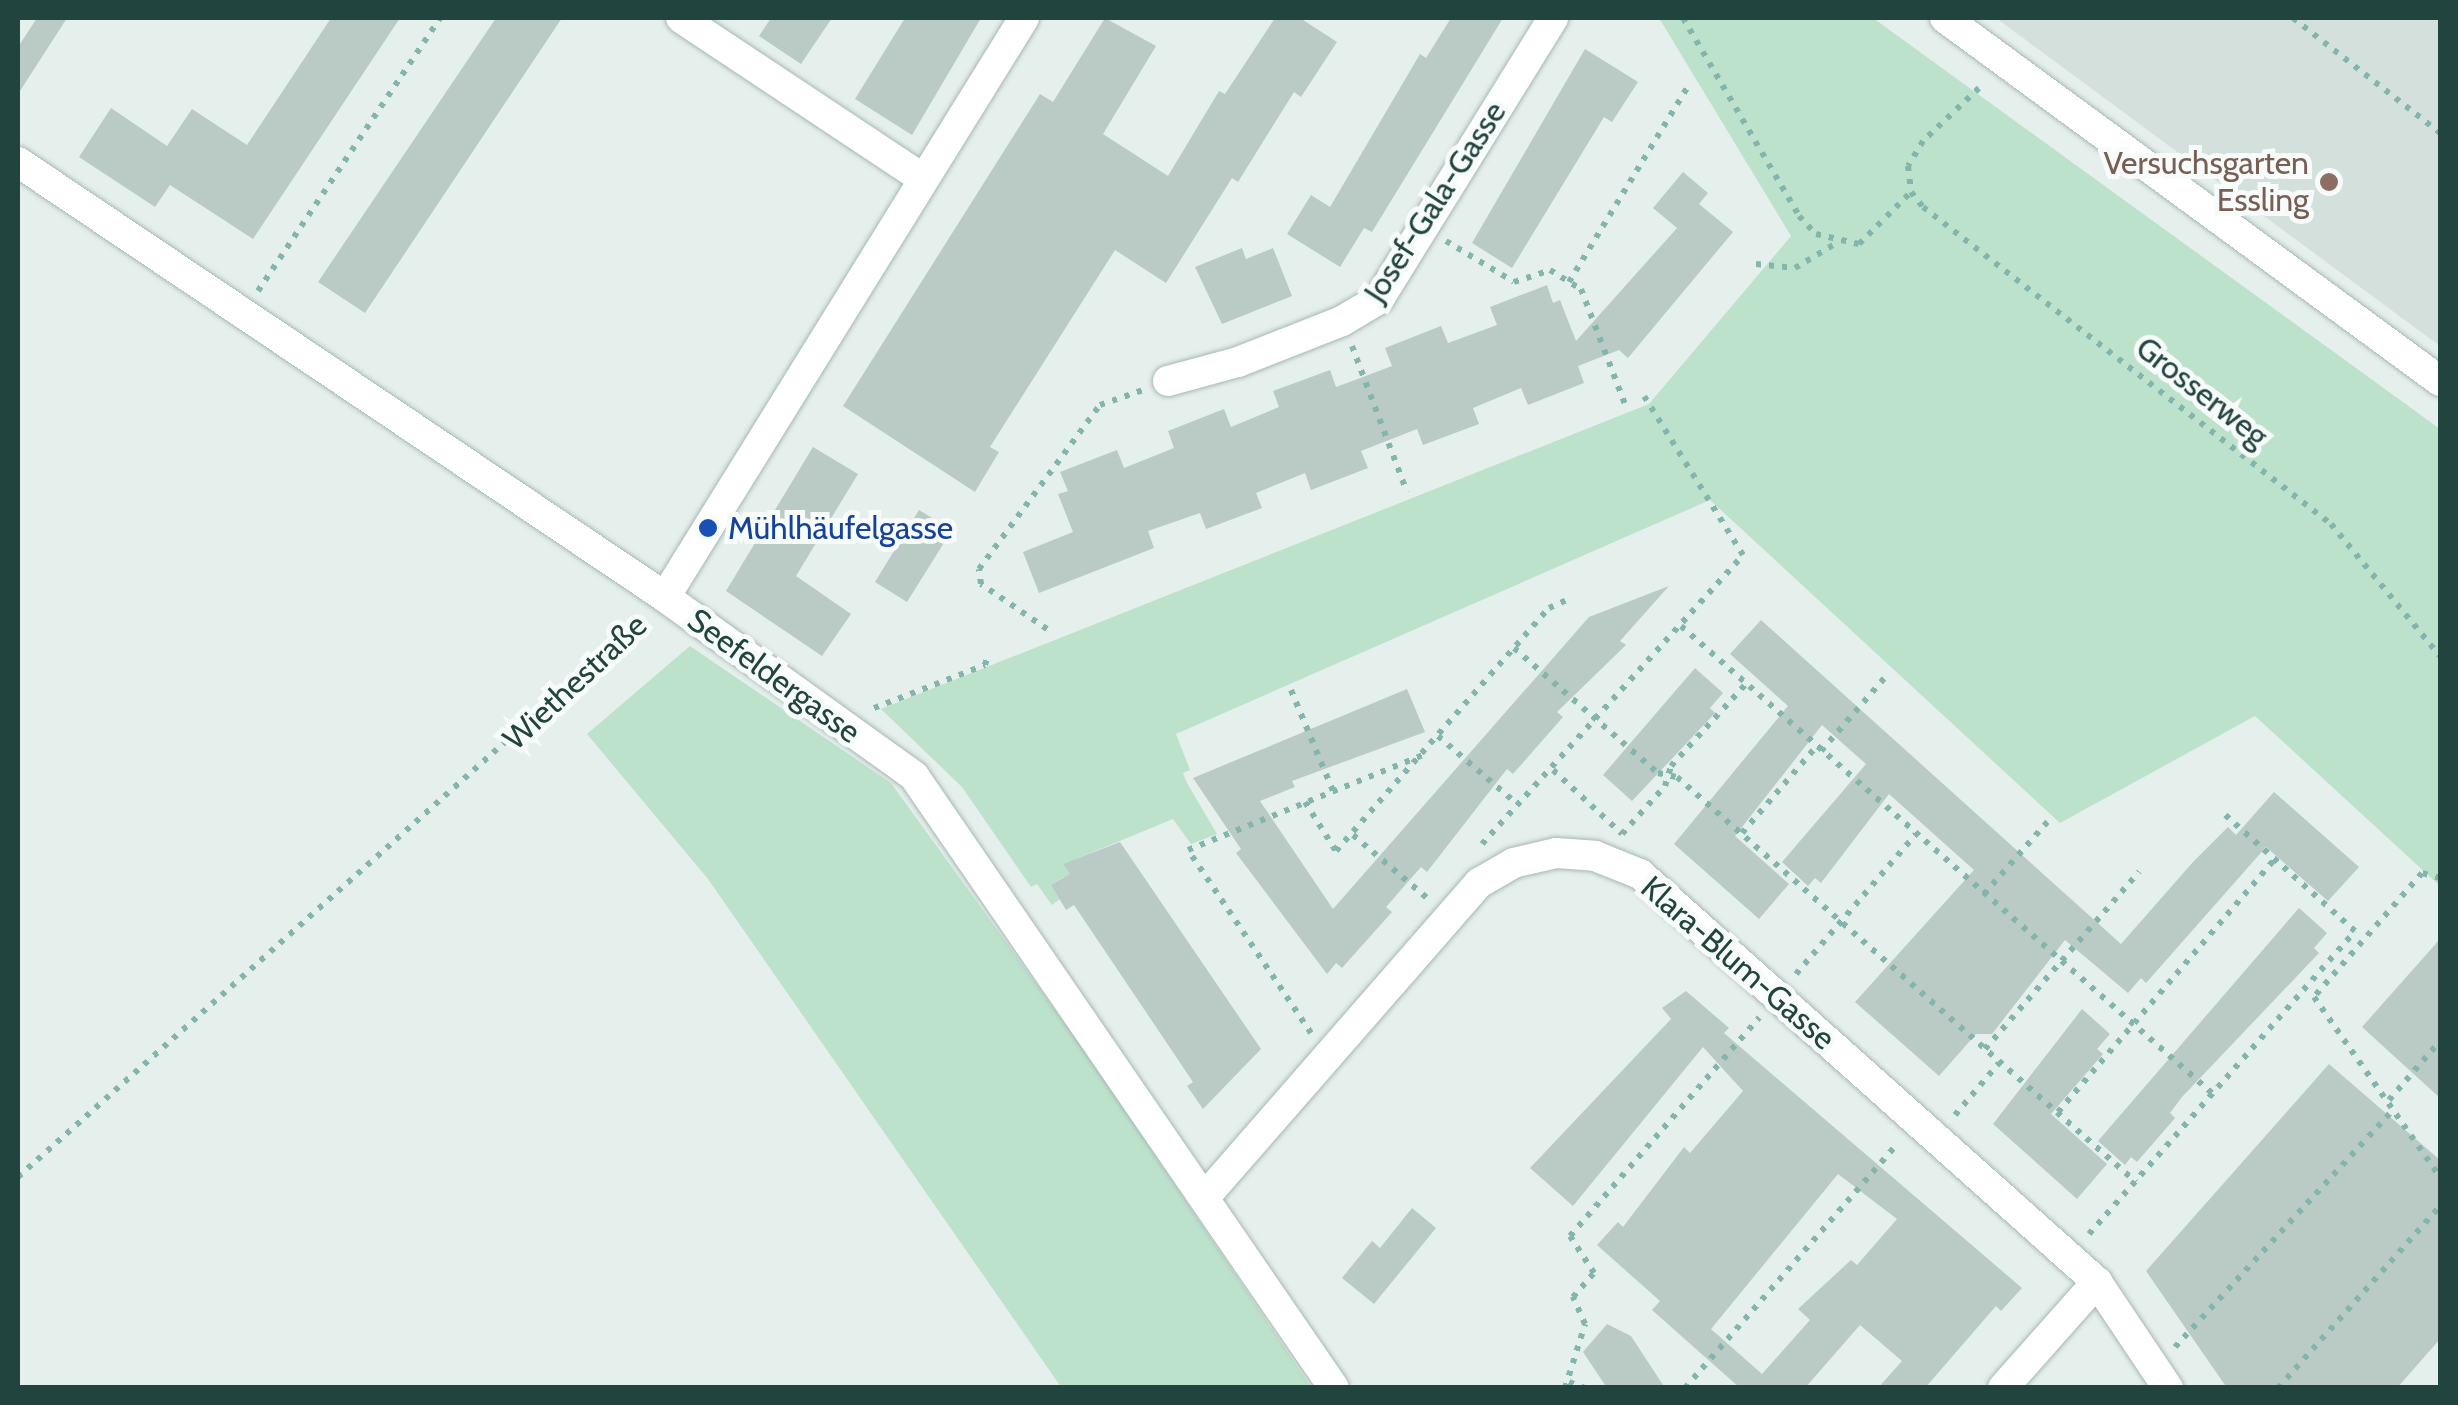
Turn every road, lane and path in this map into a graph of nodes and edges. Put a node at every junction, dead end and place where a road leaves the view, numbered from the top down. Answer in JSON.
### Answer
{"nodes":[{"id":1,"x":440,"y":18,"type":"edge"},
{"id":2,"x":680,"y":18,"type":"edge"},
{"id":3,"x":1024,"y":18,"type":"edge"},
{"id":4,"x":1553,"y":18,"type":"edge"},
{"id":5,"x":1684,"y":18,"type":"edge"},
{"id":6,"x":1945,"y":18,"type":"edge"},
{"id":7,"x":2293,"y":18,"type":"edge"},
{"id":8,"x":1689,"y":85,"type":"dead end"},
{"id":9,"x":1979,"y":88,"type":"dead end"},
{"id":10,"x":2440,"y":133,"type":"edge"},
{"id":11,"x":18,"y":162,"type":"edge"},
{"id":12,"x":923,"y":179,"type":"junction"},
{"id":13,"x":1911,"y":192,"type":"junction"},
{"id":14,"x":1423,"y":227,"type":"junction"},
{"id":15,"x":1836,"y":244,"type":"junction"},
{"id":16,"x":1756,"y":264,"type":"dead end"},
{"id":17,"x":1570,"y":282,"type":"junction"},
{"id":18,"x":243,"y":313,"type":"junction"},
{"id":19,"x":1342,"y":321,"type":"junction"},
{"id":20,"x":1168,"y":381,"type":"joint"},
{"id":21,"x":2440,"y":381,"type":"edge"},
{"id":22,"x":1644,"y":396,"type":"dead end"},
{"id":23,"x":1625,"y":404,"type":"dead end"},
{"id":24,"x":1407,"y":492,"type":"dead end"},
{"id":25,"x":665,"y":597,"type":"junction"},
{"id":26,"x":1568,"y":600,"type":"dead end"},
{"id":27,"x":1680,"y":626,"type":"junction"},
{"id":28,"x":1047,"y":629,"type":"dead end"},
{"id":29,"x":1514,"y":648,"type":"junction"},
{"id":30,"x":988,"y":655,"type":"dead end"},
{"id":31,"x":2440,"y":656,"type":"edge"},
{"id":32,"x":1887,"y":675,"type":"dead end"},
{"id":33,"x":1746,"y":685,"type":"junction"},
{"id":34,"x":1290,"y":690,"type":"dead end"},
{"id":35,"x":874,"y":708,"type":"dead end"},
{"id":36,"x":1598,"y":720,"type":"junction"},
{"id":37,"x":1438,"y":736,"type":"junction"},
{"id":38,"x":1819,"y":749,"type":"junction"},
{"id":39,"x":1422,"y":755,"type":"junction"},
{"id":40,"x":1553,"y":770,"type":"junction"},
{"id":41,"x":1668,"y":774,"type":"junction"},
{"id":42,"x":1332,"y":791,"type":"junction"},
{"id":43,"x":1306,"y":802,"type":"junction"},
{"id":44,"x":1517,"y":804,"type":"junction"},
{"id":45,"x":2224,"y":814,"type":"dead end"},
{"id":46,"x":2050,"y":819,"type":"dead end"},
{"id":47,"x":1742,"y":832,"type":"junction"},
{"id":48,"x":1916,"y":834,"type":"junction"},
{"id":49,"x":1352,"y":835,"type":"junction"},
{"id":50,"x":1480,"y":854,"type":"dead end"},
{"id":51,"x":2274,"y":860,"type":"junction"},
{"id":52,"x":2139,"y":872,"type":"dead end"},
{"id":53,"x":2440,"y":878,"type":"edge"},
{"id":54,"x":1984,"y":894,"type":"junction"},
{"id":55,"x":1432,"y":902,"type":"dead end"},
{"id":56,"x":1840,"y":922,"type":"junction"},
{"id":57,"x":2061,"y":962,"type":"junction"},
{"id":58,"x":1777,"y":996,"type":"junction"},
{"id":59,"x":2130,"y":1022,"type":"junction"},
{"id":60,"x":2440,"y":1041,"type":"edge"},
{"id":61,"x":1985,"y":1049,"type":"junction"},
{"id":62,"x":1329,"y":1059,"type":"junction"},
{"id":63,"x":1999,"y":1063,"type":"junction"},
{"id":64,"x":2212,"y":1094,"type":"junction"},
{"id":65,"x":2389,"y":1100,"type":"junction"},
{"id":66,"x":2395,"y":1108,"type":"junction"},
{"id":67,"x":2058,"y":1112,"type":"junction"},
{"id":68,"x":1926,"y":1130,"type":"junction"},
{"id":69,"x":2440,"y":1176,"type":"edge"},
{"id":70,"x":18,"y":1177,"type":"edge"},
{"id":71,"x":2136,"y":1182,"type":"junction"},
{"id":72,"x":1205,"y":1197,"type":"junction"},
{"id":73,"x":2440,"y":1206,"type":"edge"},
{"id":74,"x":2085,"y":1239,"type":"dead end"},
{"id":75,"x":2097,"y":1282,"type":"junction"},
{"id":76,"x":2168,"y":1356,"type":"dead end"},
{"id":77,"x":1567,"y":1385,"type":"edge"},
{"id":78,"x":1334,"y":1388,"type":"edge"},
{"id":79,"x":1586,"y":1388,"type":"edge"},
{"id":80,"x":1685,"y":1388,"type":"edge"},
{"id":81,"x":2003,"y":1388,"type":"edge"},
{"id":82,"x":2168,"y":1388,"type":"edge"},
{"id":83,"x":2278,"y":1388,"type":"edge"}],
"edges":[{"from":1,"to":18,"type":"path"},
{"from":2,"to":12,"type":"street"},
{"from":3,"to":12,"type":"street","name":"Wiethestraße"},
{"from":4,"to":14,"type":"street","name":"Josef-Gala-Gasse"},
{"from":5,"to":15,"type":"path"},
{"from":6,"to":21,"type":"street"},
{"from":7,"to":10,"type":"path"},
{"from":8,"to":17,"type":"path"},
{"from":9,"to":13,"type":"path"},
{"from":11,"to":18,"type":"street","name":"Seefeldergasse"},
{"from":12,"to":25,"type":"street","name":"Wiethestraße"},
{"from":13,"to":15,"type":"path"},
{"from":13,"to":31,"type":"path","name":"Grosserweg"},
{"from":14,"to":17,"type":"path"},
{"from":14,"to":19,"type":"street","name":"Josef-Gala-Gasse"},
{"from":15,"to":16,"type":"path"},
{"from":17,"to":23,"type":"path"},
{"from":18,"to":25,"type":"street","name":"Seefeldergasse"},
{"from":19,"to":20,"type":"street","name":"Josef-Gala-Gasse"},
{"from":19,"to":24,"type":"path"},
{"from":20,"to":28,"type":"path"},
{"from":22,"to":27,"type":"path"},
{"from":25,"to":70,"type":"path","name":"Wiethestraße"},
{"from":25,"to":72,"type":"street","name":"Seefeldergasse"},
{"from":26,"to":29,"type":"path"},
{"from":27,"to":33,"type":"path"},
{"from":27,"to":36,"type":"path"},
{"from":29,"to":36,"type":"path"},
{"from":29,"to":37,"type":"path"},
{"from":30,"to":35,"type":"path"},
{"from":32,"to":38,"type":"path"},
{"from":33,"to":38,"type":"path"},
{"from":33,"to":41,"type":"path"},
{"from":34,"to":42,"type":"path"},
{"from":36,"to":40,"type":"path"},
{"from":36,"to":41,"type":"path"},
{"from":37,"to":39,"type":"path"},
{"from":37,"to":44,"type":"path"},
{"from":38,"to":47,"type":"path"},
{"from":38,"to":48,"type":"path"},
{"from":39,"to":42,"type":"path"},
{"from":39,"to":49,"type":"path"},
{"from":40,"to":41,"type":"path"},
{"from":40,"to":44,"type":"path"},
{"from":41,"to":47,"type":"path"},
{"from":42,"to":43,"type":"path"},
{"from":43,"to":49,"type":"path"},
{"from":43,"to":62,"type":"path"},
{"from":44,"to":50,"type":"path"},
{"from":45,"to":51,"type":"path"},
{"from":46,"to":54,"type":"path"},
{"from":47,"to":56,"type":"path"},
{"from":48,"to":54,"type":"path"},
{"from":48,"to":56,"type":"path"},
{"from":49,"to":55,"type":"path"},
{"from":51,"to":59,"type":"path"},
{"from":51,"to":64,"type":"path"},
{"from":52,"to":57,"type":"path"},
{"from":53,"to":65,"type":"path"},
{"from":54,"to":57,"type":"path"},
{"from":56,"to":58,"type":"path"},
{"from":56,"to":61,"type":"path"},
{"from":57,"to":59,"type":"path"},
{"from":57,"to":61,"type":"path"},
{"from":58,"to":62,"type":"street","name":"Klara-Blum-Gasse"},
{"from":58,"to":68,"type":"street","name":"Klara-Blum-Gasse"},
{"from":58,"to":77,"type":"path"},
{"from":59,"to":64,"type":"path"},
{"from":59,"to":67,"type":"path"},
{"from":60,"to":65,"type":"path"},
{"from":61,"to":63,"type":"path"},
{"from":62,"to":72,"type":"street","name":"Klara-Blum-Gasse"},
{"from":63,"to":67,"type":"path"},
{"from":63,"to":68,"type":"path"},
{"from":64,"to":71,"type":"path"},
{"from":65,"to":66,"type":"path"},
{"from":66,"to":69,"type":"path"},
{"from":66,"to":76,"type":"path"},
{"from":67,"to":71,"type":"path"},
{"from":68,"to":75,"type":"street","name":"Klara-Blum-Gasse"},
{"from":68,"to":80,"type":"path"},
{"from":71,"to":74,"type":"path"},
{"from":72,"to":78,"type":"street","name":"Seefeldergasse"},
{"from":73,"to":83,"type":"path"},
{"from":75,"to":81,"type":"street"},
{"from":75,"to":82,"type":"street","name":"Klara-Blum-Gasse"},
{"from":77,"to":79,"type":"path"}]}
